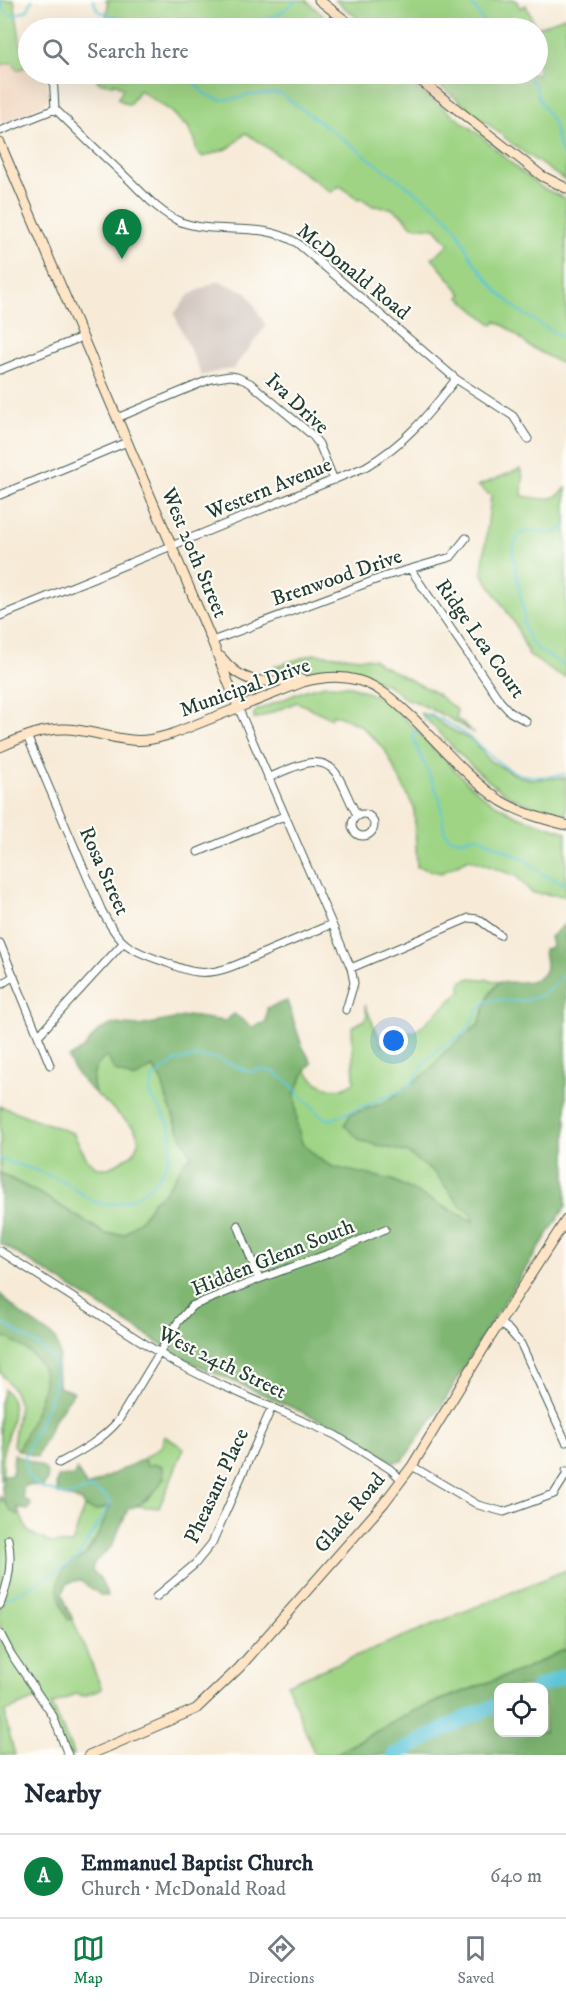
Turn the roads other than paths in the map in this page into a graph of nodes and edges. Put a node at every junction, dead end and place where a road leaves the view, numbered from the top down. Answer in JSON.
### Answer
{"nodes":[{"id":1,"x":319,"y":0,"type":"edge"},
{"id":2,"x":342,"y":18,"type":"edge"},
{"id":3,"x":54,"y":84,"type":"edge"},
{"id":4,"x":425,"y":84,"type":"edge"},
{"id":5,"x":55,"y":109,"type":"junction"},
{"id":6,"x":0,"y":131,"type":"edge"},
{"id":7,"x":0,"y":143,"type":"edge"},
{"id":8,"x":566,"y":188,"type":"edge"},
{"id":9,"x":82,"y":337,"type":"junction"},
{"id":10,"x":0,"y":370,"type":"edge"},
{"id":11,"x":456,"y":379,"type":"junction"},
{"id":12,"x":117,"y":418,"type":"junction"},
{"id":13,"x":528,"y":439,"type":"dead end"},
{"id":14,"x":127,"y":442,"type":"junction"},
{"id":15,"x":334,"y":480,"type":"junction"},
{"id":16,"x":0,"y":495,"type":"edge"},
{"id":17,"x":466,"y":538,"type":"dead end"},
{"id":18,"x":171,"y":546,"type":"junction"},
{"id":19,"x":411,"y":570,"type":"junction"},
{"id":20,"x":0,"y":616,"type":"edge"},
{"id":21,"x":213,"y":645,"type":"junction"},
{"id":22,"x":320,"y":677,"type":"junction"},
{"id":23,"x":238,"y":707,"type":"junction"},
{"id":24,"x":526,"y":722,"type":"dead end"},
{"id":25,"x":27,"y":736,"type":"junction"},
{"id":26,"x":0,"y":747,"type":"edge"},
{"id":27,"x":268,"y":778,"type":"junction"},
{"id":28,"x":284,"y":816,"type":"junction"},
{"id":29,"x":358,"y":816,"type":"dead end"},
{"id":30,"x":566,"y":825,"type":"edge"},
{"id":31,"x":198,"y":852,"type":"dead end"},
{"id":32,"x":332,"y":924,"type":"junction"},
{"id":33,"x":500,"y":936,"type":"dead end"},
{"id":34,"x":0,"y":943,"type":"edge"},
{"id":35,"x":123,"y":943,"type":"junction"},
{"id":36,"x":351,"y":968,"type":"junction"},
{"id":37,"x":14,"y":976,"type":"junction"},
{"id":38,"x":0,"y":985,"type":"edge"},
{"id":39,"x":346,"y":1010,"type":"dead end"},
{"id":40,"x":39,"y":1035,"type":"junction"},
{"id":41,"x":50,"y":1065,"type":"dead end"},
{"id":42,"x":566,"y":1220,"type":"edge"},
{"id":43,"x":238,"y":1225,"type":"dead end"},
{"id":44,"x":385,"y":1229,"type":"dead end"},
{"id":45,"x":0,"y":1251,"type":"edge"},
{"id":46,"x":259,"y":1279,"type":"junction"},
{"id":47,"x":499,"y":1323,"type":"junction"},
{"id":48,"x":159,"y":1354,"type":"junction"},
{"id":49,"x":272,"y":1407,"type":"junction"},
{"id":50,"x":566,"y":1442,"type":"edge"},
{"id":51,"x":59,"y":1463,"type":"dead end"},
{"id":52,"x":412,"y":1466,"type":"junction"},
{"id":53,"x":566,"y":1471,"type":"edge"},
{"id":54,"x":402,"y":1480,"type":"junction"},
{"id":55,"x":8,"y":1539,"type":"dead end"},
{"id":56,"x":156,"y":1597,"type":"dead end"},
{"id":57,"x":0,"y":1605,"type":"edge"},
{"id":58,"x":0,"y":1633,"type":"edge"},
{"id":59,"x":68,"y":1755,"type":"edge"},
{"id":60,"x":89,"y":1755,"type":"edge"}],
"edges":[{"from":1,"to":2,"type":"main road"},
{"from":3,"to":5,"type":"street"},
{"from":4,"to":8,"type":"main road"},
{"from":5,"to":6,"type":"street"},
{"from":5,"to":11,"type":"street","name":"McDonald Road"},
{"from":7,"to":9,"type":"main road","name":"West 20th Street"},
{"from":9,"to":10,"type":"street"},
{"from":9,"to":12,"type":"main road","name":"West 20th Street"},
{"from":11,"to":13,"type":"street","name":"McDonald Road"},
{"from":11,"to":15,"type":"street","name":"Western Avenue"},
{"from":12,"to":14,"type":"main road","name":"West 20th Street"},
{"from":12,"to":15,"type":"street","name":"Iva Drive"},
{"from":14,"to":16,"type":"street"},
{"from":14,"to":18,"type":"main road","name":"West 20th Street"},
{"from":15,"to":18,"type":"street","name":"Western Avenue"},
{"from":17,"to":19,"type":"street","name":"Brenwood Drive"},
{"from":18,"to":20,"type":"street","name":"Western Avenue"},
{"from":18,"to":21,"type":"main road","name":"West 20th Street"},
{"from":19,"to":21,"type":"street","name":"Brenwood Drive"},
{"from":19,"to":24,"type":"street","name":"Ridge Lea Court"},
{"from":21,"to":22,"type":"main road"},
{"from":21,"to":23,"type":"main road","name":"West 20th Street"},
{"from":22,"to":23,"type":"main road","name":"Municipal Drive"},
{"from":22,"to":30,"type":"main road","name":"Municipal Drive"},
{"from":23,"to":25,"type":"main road","name":"Municipal Drive"},
{"from":23,"to":27,"type":"street","name":"West 20th Street"},
{"from":25,"to":26,"type":"main road","name":"Municipal Drive"},
{"from":25,"to":35,"type":"street","name":"Rosa Street"},
{"from":27,"to":28,"type":"street","name":"West 20th Street"},
{"from":27,"to":29,"type":"street"},
{"from":28,"to":31,"type":"street"},
{"from":28,"to":32,"type":"street","name":"West 20th Street"},
{"from":32,"to":35,"type":"street","name":"Rosa Street"},
{"from":32,"to":36,"type":"street","name":"West 20th Street"},
{"from":33,"to":36,"type":"street"},
{"from":34,"to":37,"type":"street"},
{"from":35,"to":40,"type":"street"},
{"from":36,"to":39,"type":"street","name":"West 20th Street"},
{"from":37,"to":38,"type":"street"},
{"from":37,"to":40,"type":"street"},
{"from":40,"to":41,"type":"street"},
{"from":42,"to":47,"type":"main road","name":"Glade Road"},
{"from":43,"to":46,"type":"street"},
{"from":44,"to":46,"type":"street","name":"Hidden Glenn South"},
{"from":45,"to":48,"type":"street","name":"West 24th Street"},
{"from":46,"to":48,"type":"street","name":"Hidden Glenn South"},
{"from":47,"to":50,"type":"street"},
{"from":47,"to":52,"type":"main road","name":"Glade Road"},
{"from":48,"to":49,"type":"street","name":"West 24th Street"},
{"from":48,"to":51,"type":"street","name":"Hidden Glenn South"},
{"from":49,"to":54,"type":"street","name":"West 24th Street"},
{"from":49,"to":56,"type":"street","name":"Pheasant Place"},
{"from":52,"to":53,"type":"street"},
{"from":52,"to":54,"type":"main road","name":"Glade Road"},
{"from":54,"to":60,"type":"main road","name":"Glade Road"},
{"from":55,"to":57,"type":"street"},
{"from":58,"to":59,"type":"street"}]}
